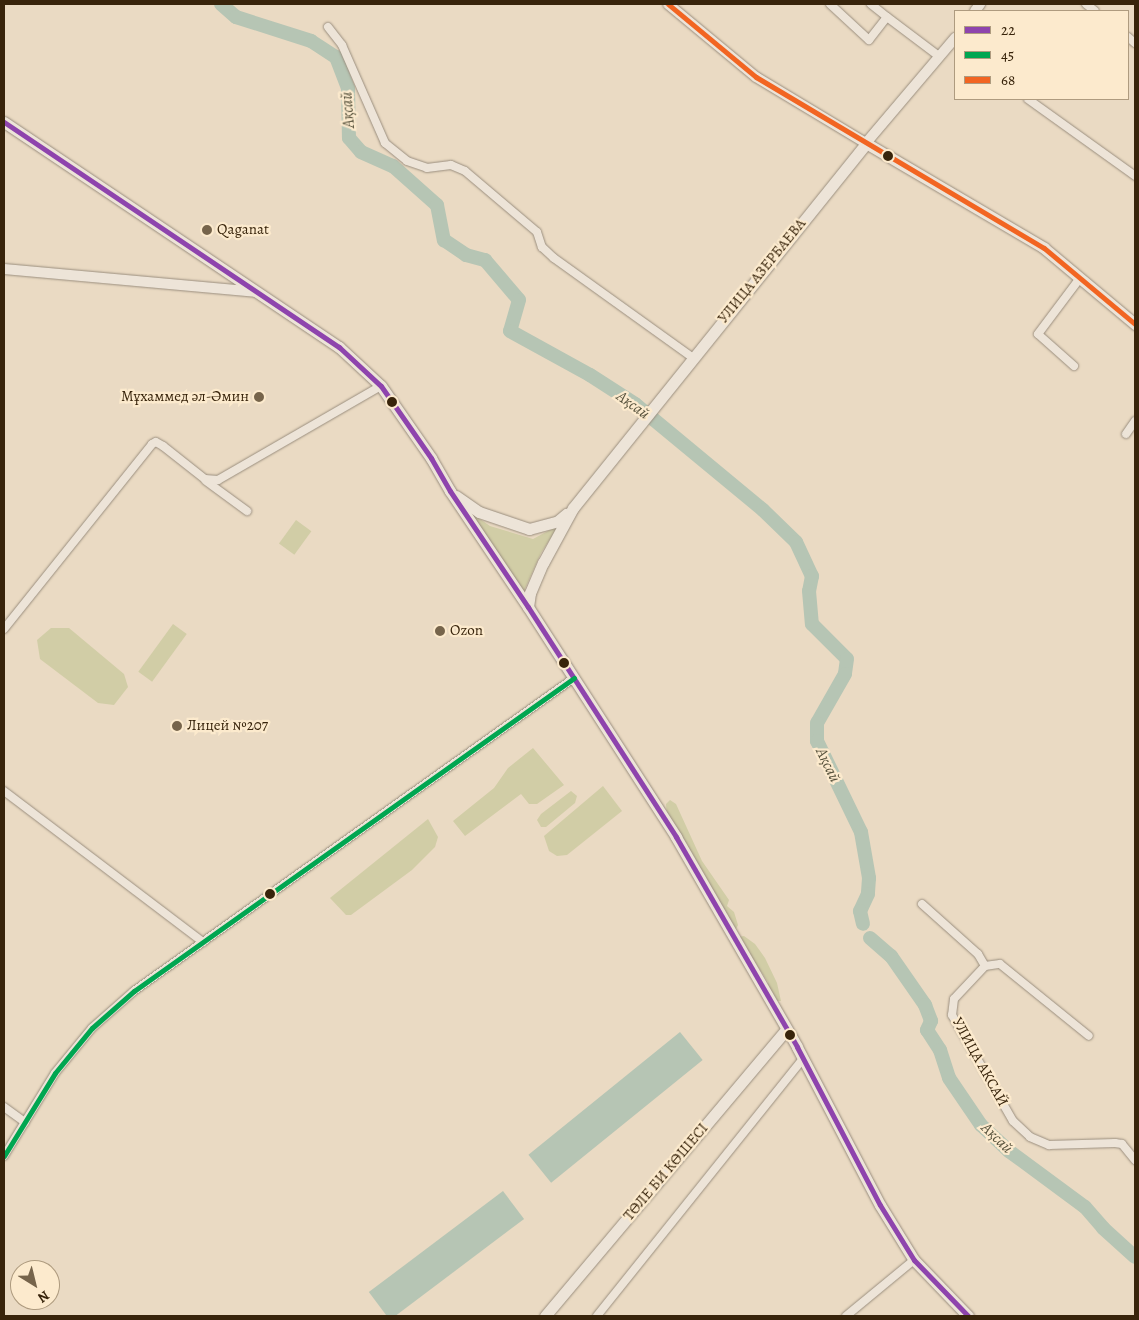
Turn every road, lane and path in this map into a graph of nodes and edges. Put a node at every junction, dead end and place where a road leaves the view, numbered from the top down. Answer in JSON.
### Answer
{"nodes":[{"id":1,"x":668,"y":4,"type":"edge"},
{"id":2,"x":830,"y":4,"type":"edge"},
{"id":3,"x":871,"y":4,"type":"edge"},
{"id":4,"x":887,"y":17,"type":"junction"},
{"id":5,"x":328,"y":27,"type":"dead end"},
{"id":6,"x":954,"y":43,"type":"edge"},
{"id":7,"x":940,"y":57,"type":"junction"},
{"id":8,"x":1029,"y":100,"type":"edge"},
{"id":9,"x":4,"y":122,"type":"edge"},
{"id":10,"x":866,"y":143,"type":"junction"},
{"id":11,"x":1135,"y":176,"type":"edge"},
{"id":12,"x":4,"y":269,"type":"edge"},
{"id":13,"x":1080,"y":278,"type":"junction"},
{"id":14,"x":255,"y":292,"type":"junction"},
{"id":15,"x":1135,"y":324,"type":"edge"},
{"id":16,"x":692,"y":357,"type":"junction"},
{"id":17,"x":1074,"y":366,"type":"dead end"},
{"id":18,"x":380,"y":386,"type":"junction"},
{"id":19,"x":1135,"y":421,"type":"edge"},
{"id":20,"x":1126,"y":434,"type":"dead end"},
{"id":21,"x":204,"y":479,"type":"junction"},
{"id":22,"x":450,"y":491,"type":"junction"},
{"id":23,"x":573,"y":508,"type":"junction"},
{"id":24,"x":247,"y":511,"type":"dead end"},
{"id":25,"x":528,"y":607,"type":"junction"},
{"id":26,"x":4,"y":629,"type":"edge"},
{"id":27,"x":574,"y":678,"type":"junction"},
{"id":28,"x":4,"y":791,"type":"edge"},
{"id":29,"x":922,"y":904,"type":"dead end"},
{"id":30,"x":203,"y":942,"type":"junction"},
{"id":31,"x":985,"y":966,"type":"junction"},
{"id":32,"x":787,"y":1029,"type":"junction"},
{"id":33,"x":1089,"y":1036,"type":"dead end"},
{"id":34,"x":803,"y":1059,"type":"junction"},
{"id":35,"x":4,"y":1107,"type":"edge"},
{"id":36,"x":25,"y":1122,"type":"junction"},
{"id":37,"x":4,"y":1156,"type":"edge"},
{"id":38,"x":1135,"y":1160,"type":"edge"},
{"id":39,"x":914,"y":1260,"type":"junction"},
{"id":40,"x":545,"y":1316,"type":"edge"},
{"id":41,"x":597,"y":1316,"type":"edge"},
{"id":42,"x":846,"y":1316,"type":"edge"},
{"id":43,"x":968,"y":1316,"type":"edge"}],
"edges":[{"from":1,"to":10,"type":"street"},
{"from":2,"to":4,"type":"street"},
{"from":3,"to":4,"type":"street"},
{"from":4,"to":7,"type":"street"},
{"from":5,"to":16,"type":"street"},
{"from":6,"to":7,"type":"street","name":"УЛИЦА АЗЕРБАЕВА"},
{"from":7,"to":10,"type":"street","name":"УЛИЦА АЗЕРБАЕВА"},
{"from":8,"to":11,"type":"street"},
{"from":9,"to":14,"type":"main road"},
{"from":10,"to":13,"type":"main road"},
{"from":10,"to":16,"type":"main road","name":"УЛИЦА АЗЕРБАЕВА"},
{"from":12,"to":14,"type":"street"},
{"from":13,"to":15,"type":"main road"},
{"from":13,"to":17,"type":"street"},
{"from":14,"to":18,"type":"main road"},
{"from":16,"to":23,"type":"main road","name":"УЛИЦА АЗЕРБАЕВА"},
{"from":18,"to":21,"type":"street"},
{"from":18,"to":22,"type":"main road"},
{"from":19,"to":20,"type":"street"},
{"from":21,"to":24,"type":"street"},
{"from":21,"to":26,"type":"street"},
{"from":22,"to":23,"type":"main road","name":"УЛИЦА АЗЕРБАЕВА"},
{"from":22,"to":25,"type":"main road"},
{"from":23,"to":25,"type":"main road","name":"УЛИЦА АЗЕРБАЕВА"},
{"from":25,"to":27,"type":"main road"},
{"from":27,"to":30,"type":"street"},
{"from":27,"to":32,"type":"main road"},
{"from":28,"to":30,"type":"street"},
{"from":29,"to":31,"type":"street"},
{"from":30,"to":36,"type":"street"},
{"from":31,"to":33,"type":"street"},
{"from":31,"to":38,"type":"street","name":"УЛИЦА АКСАЙ"},
{"from":32,"to":34,"type":"main road"},
{"from":32,"to":40,"type":"main road","name":"ТӨЛЕ БИ КӨШЕСІ"},
{"from":34,"to":39,"type":"main road"},
{"from":34,"to":41,"type":"street"},
{"from":35,"to":36,"type":"street"},
{"from":36,"to":37,"type":"street"},
{"from":39,"to":42,"type":"street"},
{"from":39,"to":43,"type":"main road"}]}
